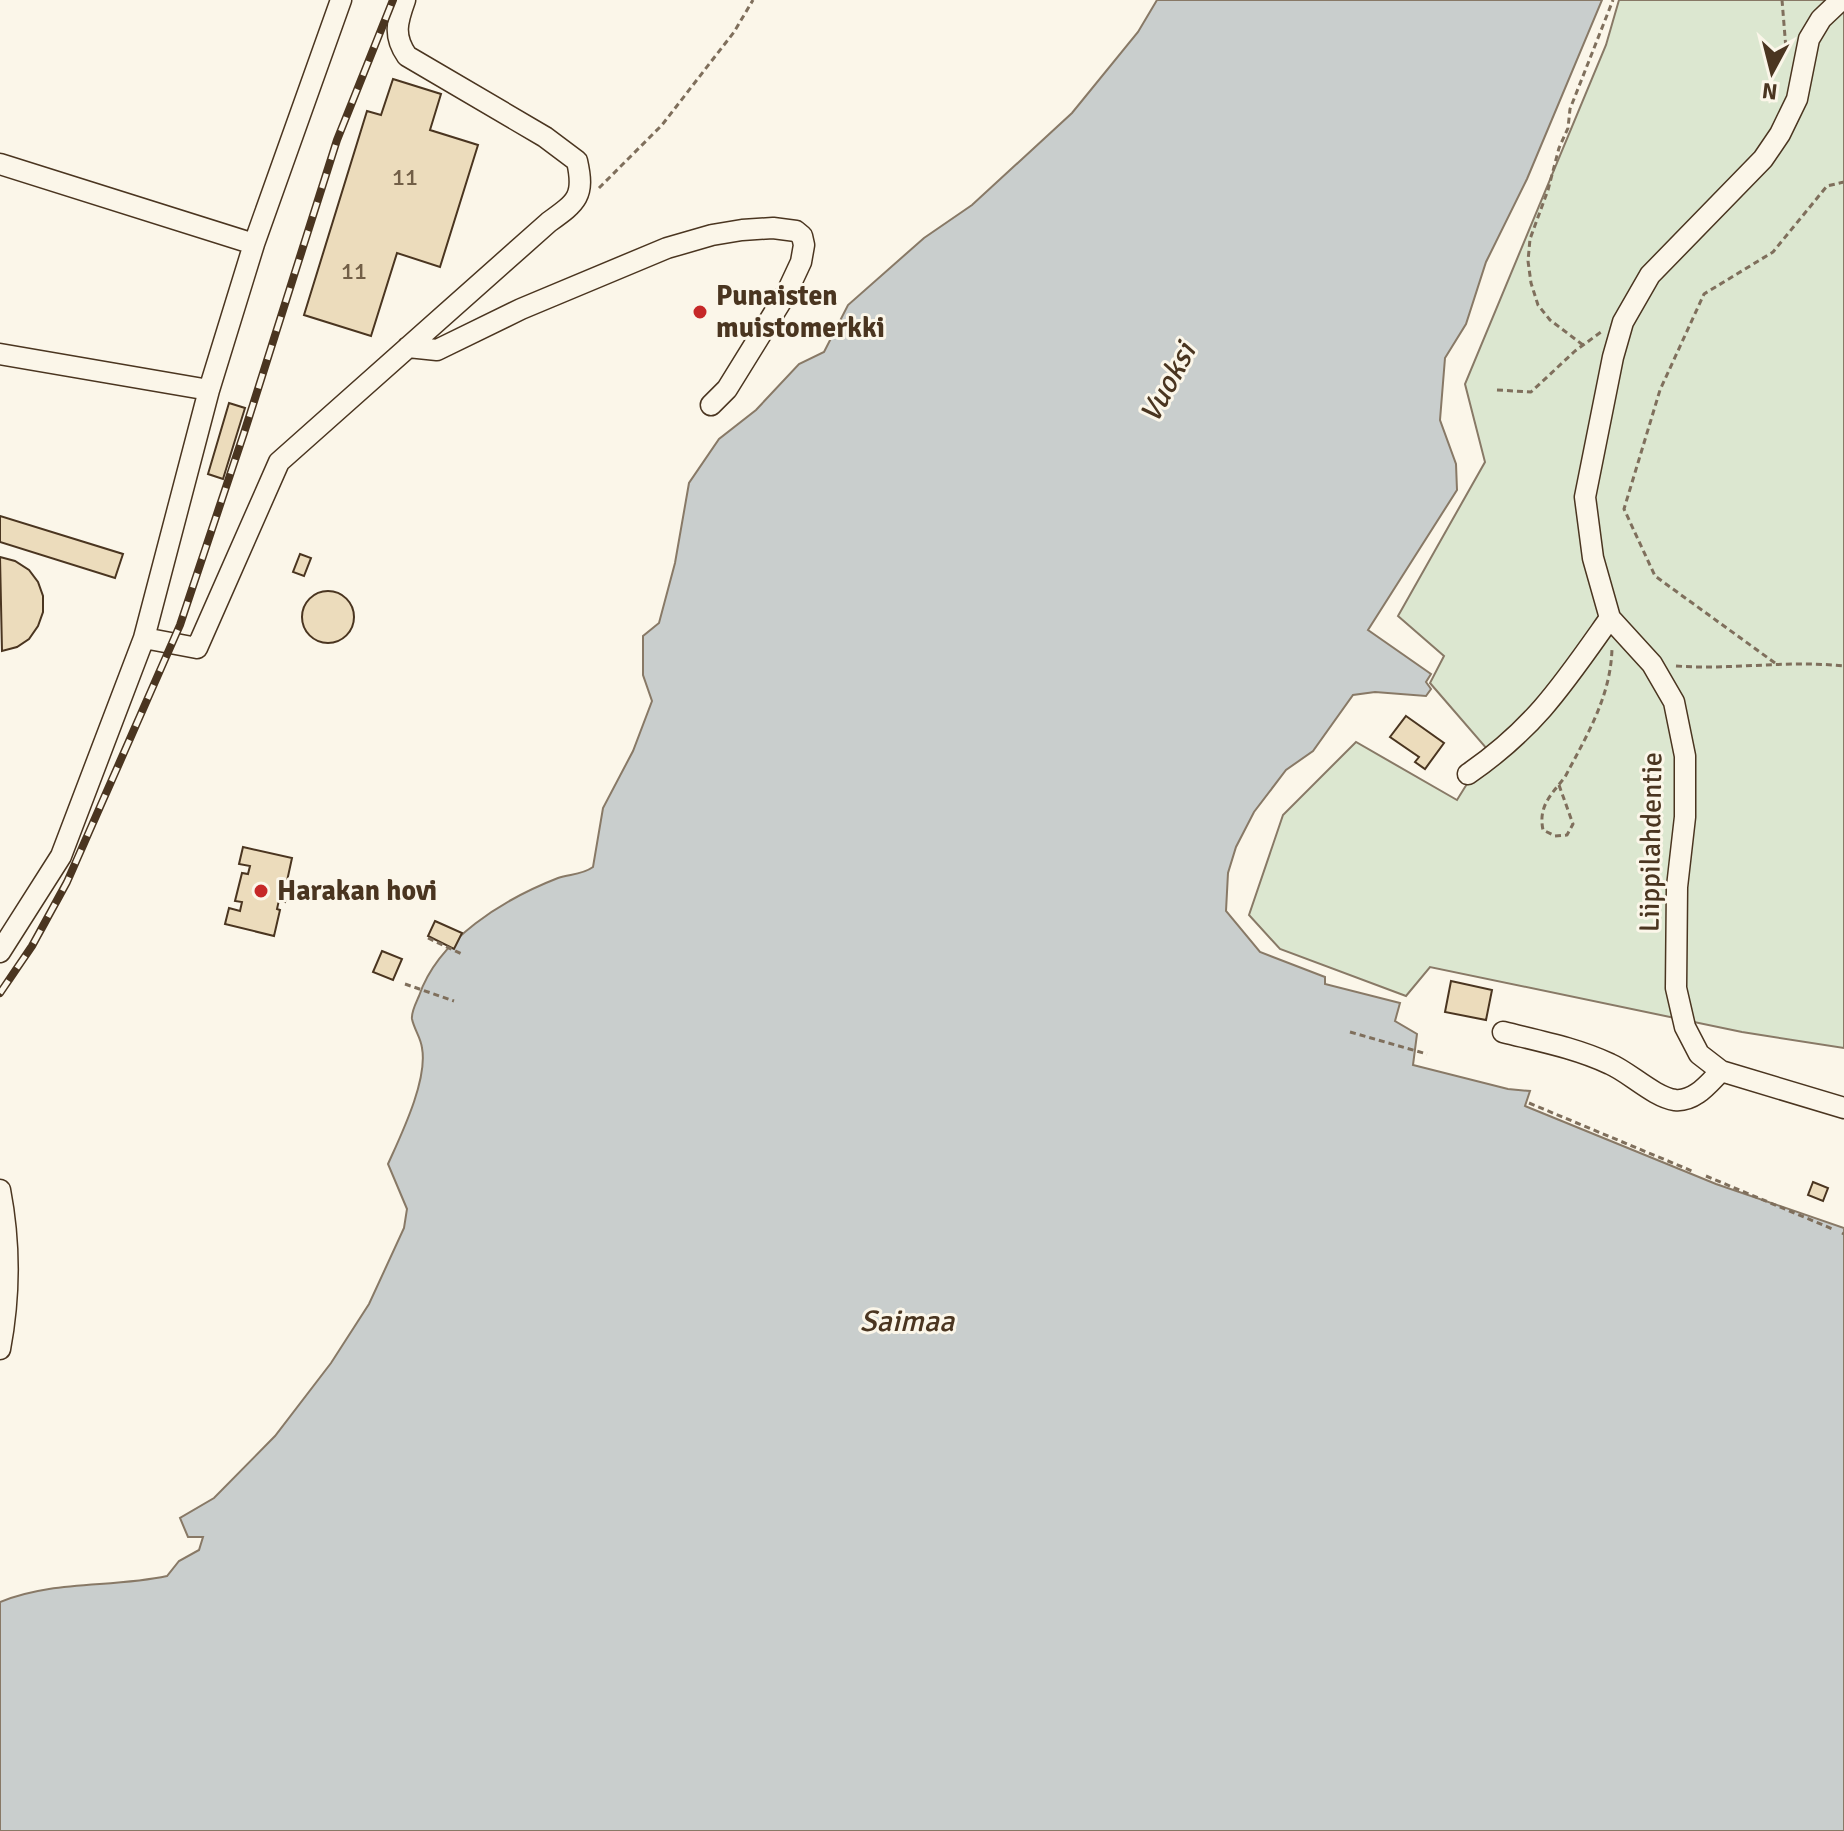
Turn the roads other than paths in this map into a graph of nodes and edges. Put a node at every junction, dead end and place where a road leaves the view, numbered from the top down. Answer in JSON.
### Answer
{"nodes":[{"id":1,"x":341,"y":0,"type":"edge"},
{"id":2,"x":405,"y":0,"type":"edge"},
{"id":3,"x":1841,"y":0,"type":"edge"},
{"id":4,"x":0,"y":164,"type":"edge"},
{"id":5,"x":254,"y":244,"type":"junction"},
{"id":6,"x":408,"y":347,"type":"junction"},
{"id":7,"x":0,"y":354,"type":"edge"},
{"id":8,"x":209,"y":390,"type":"junction"},
{"id":9,"x":711,"y":405,"type":"dead end"},
{"id":10,"x":1610,"y":618,"type":"junction"},
{"id":11,"x":144,"y":638,"type":"junction"},
{"id":12,"x":1468,"y":774,"type":"dead end"},
{"id":13,"x":0,"y":952,"type":"edge"},
{"id":14,"x":1503,"y":1032,"type":"dead end"},
{"id":15,"x":1721,"y":1071,"type":"junction"},
{"id":16,"x":1844,"y":1108,"type":"edge"},
{"id":17,"x":0,"y":1190,"type":"edge"},
{"id":18,"x":0,"y":1349,"type":"edge"}],
"edges":[{"from":1,"to":5,"type":"street"},
{"from":2,"to":6,"type":"street"},
{"from":3,"to":10,"type":"street","name":"Liippilahdentie"},
{"from":4,"to":5,"type":"street"},
{"from":5,"to":8,"type":"street"},
{"from":6,"to":9,"type":"street"},
{"from":6,"to":11,"type":"street"},
{"from":7,"to":8,"type":"street"},
{"from":8,"to":11,"type":"street"},
{"from":10,"to":12,"type":"street"},
{"from":10,"to":15,"type":"street","name":"Liippilahdentie"},
{"from":11,"to":13,"type":"street"},
{"from":14,"to":15,"type":"street"},
{"from":15,"to":16,"type":"street","name":"Liippilahdentie"},
{"from":17,"to":18,"type":"street"}]}
